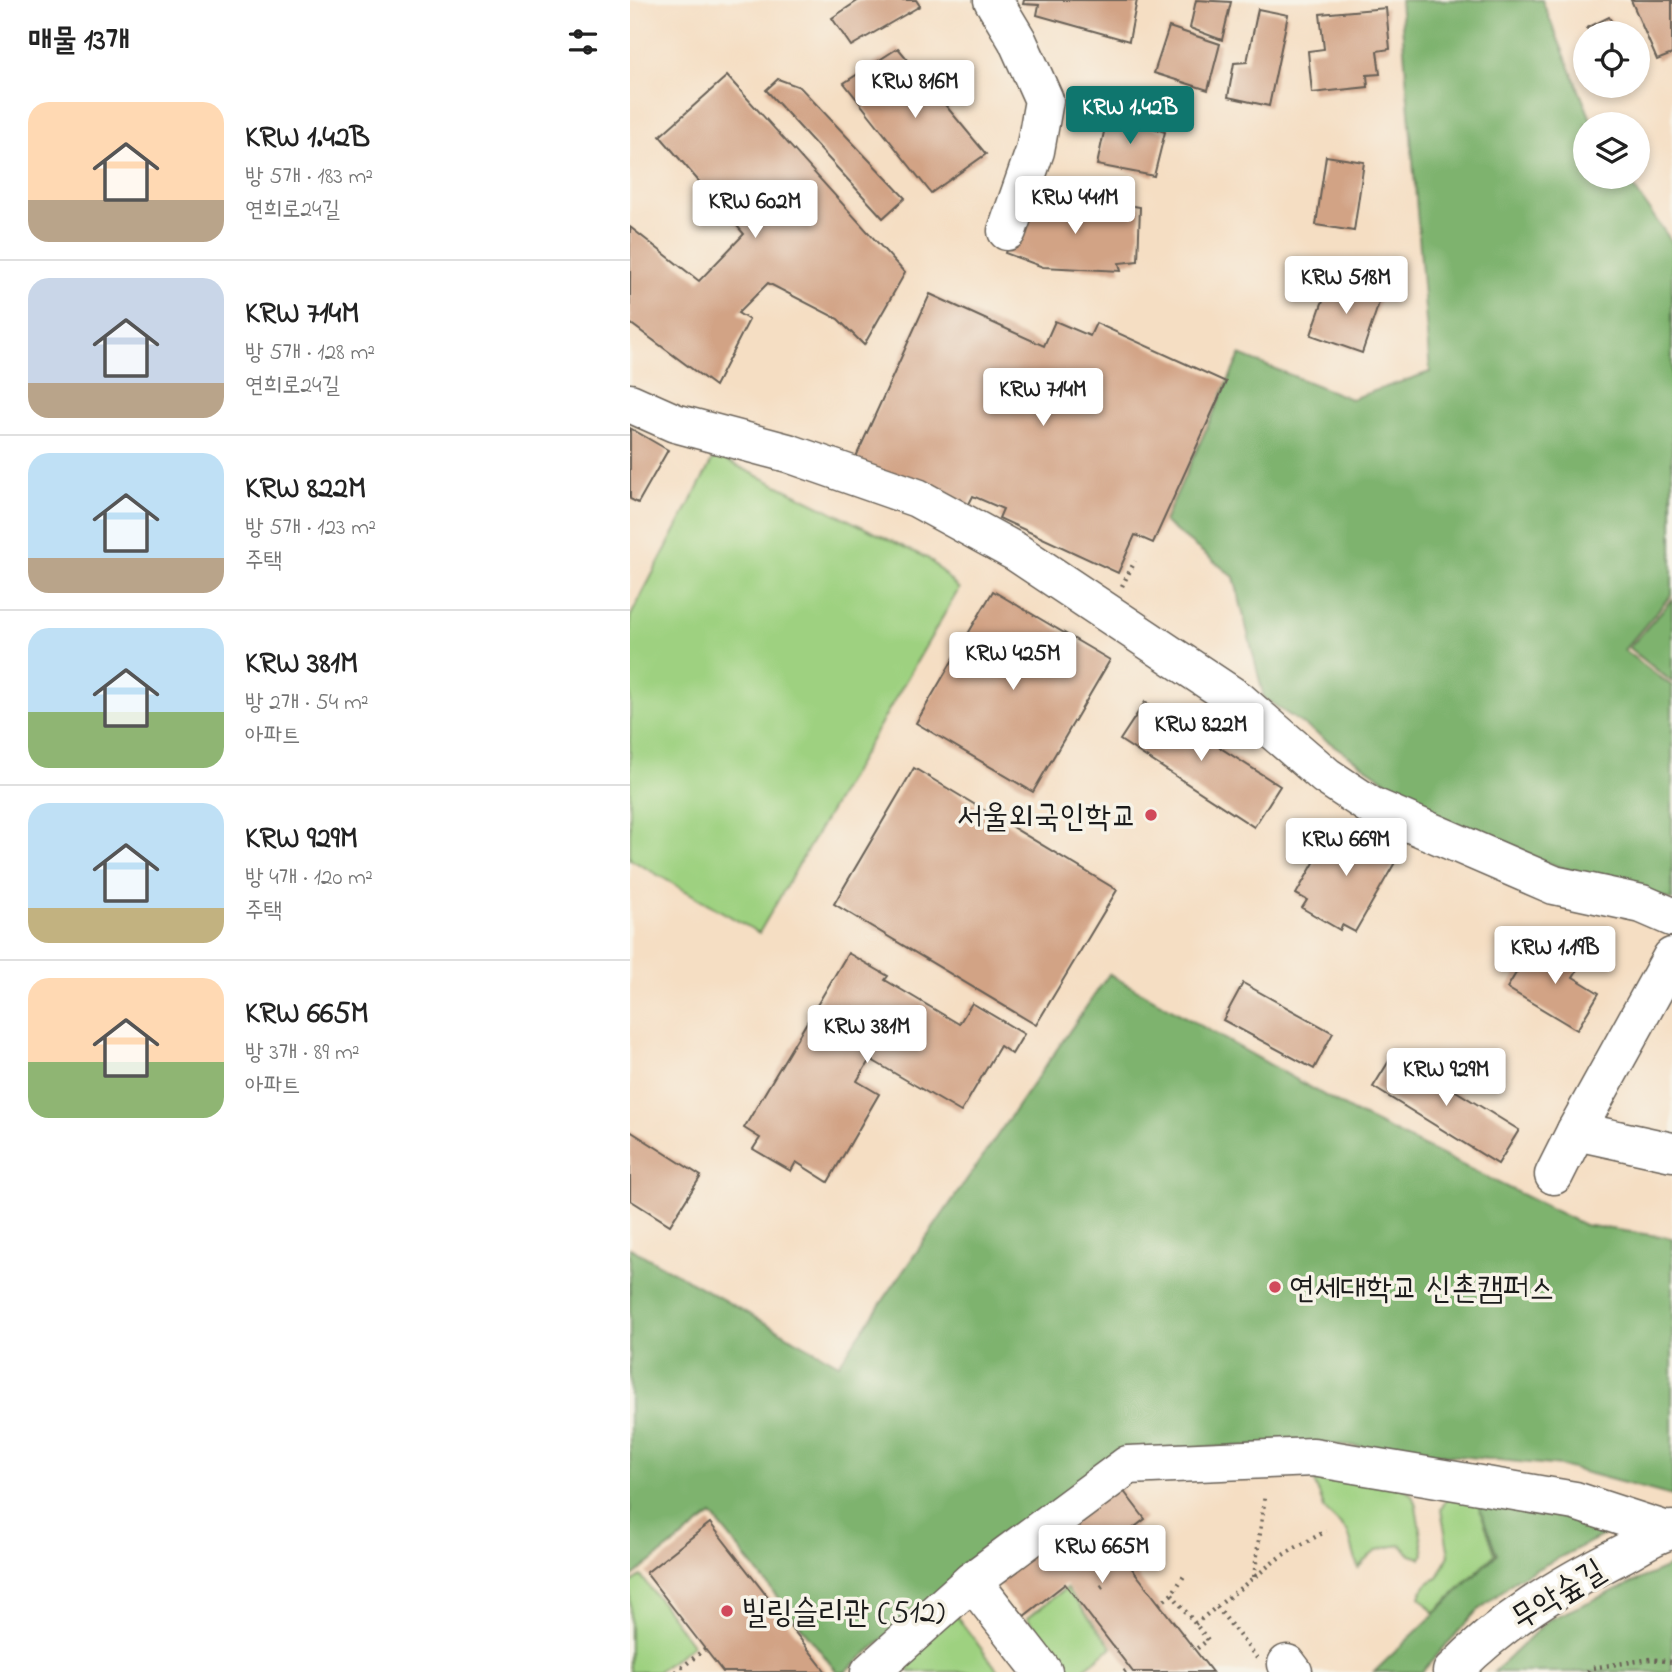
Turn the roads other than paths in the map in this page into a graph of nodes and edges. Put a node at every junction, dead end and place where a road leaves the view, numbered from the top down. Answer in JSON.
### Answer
{"nodes":[{"id":1,"x":993,"y":0,"type":"edge"},
{"id":2,"x":1007,"y":231,"type":"dead end"},
{"id":3,"x":630,"y":403,"type":"edge"},
{"id":4,"x":1672,"y":917,"type":"edge"},
{"id":5,"x":1672,"y":957,"type":"edge"},
{"id":6,"x":1576,"y":1131,"type":"junction"},
{"id":7,"x":1672,"y":1152,"type":"edge"},
{"id":8,"x":1554,"y":1175,"type":"dead end"},
{"id":9,"x":1670,"y":1530,"type":"edge"},
{"id":10,"x":972,"y":1581,"type":"junction"},
{"id":11,"x":870,"y":1672,"type":"edge"},
{"id":12,"x":1043,"y":1672,"type":"edge"},
{"id":13,"x":1452,"y":1672,"type":"edge"}],
"edges":[{"from":1,"to":2,"type":"street"},
{"from":3,"to":4,"type":"street"},
{"from":5,"to":6,"type":"street"},
{"from":6,"to":7,"type":"street"},
{"from":6,"to":8,"type":"street"},
{"from":9,"to":10,"type":"street"},
{"from":9,"to":13,"type":"street","name":"무악숲길"},
{"from":10,"to":11,"type":"street"},
{"from":10,"to":12,"type":"street"}]}
